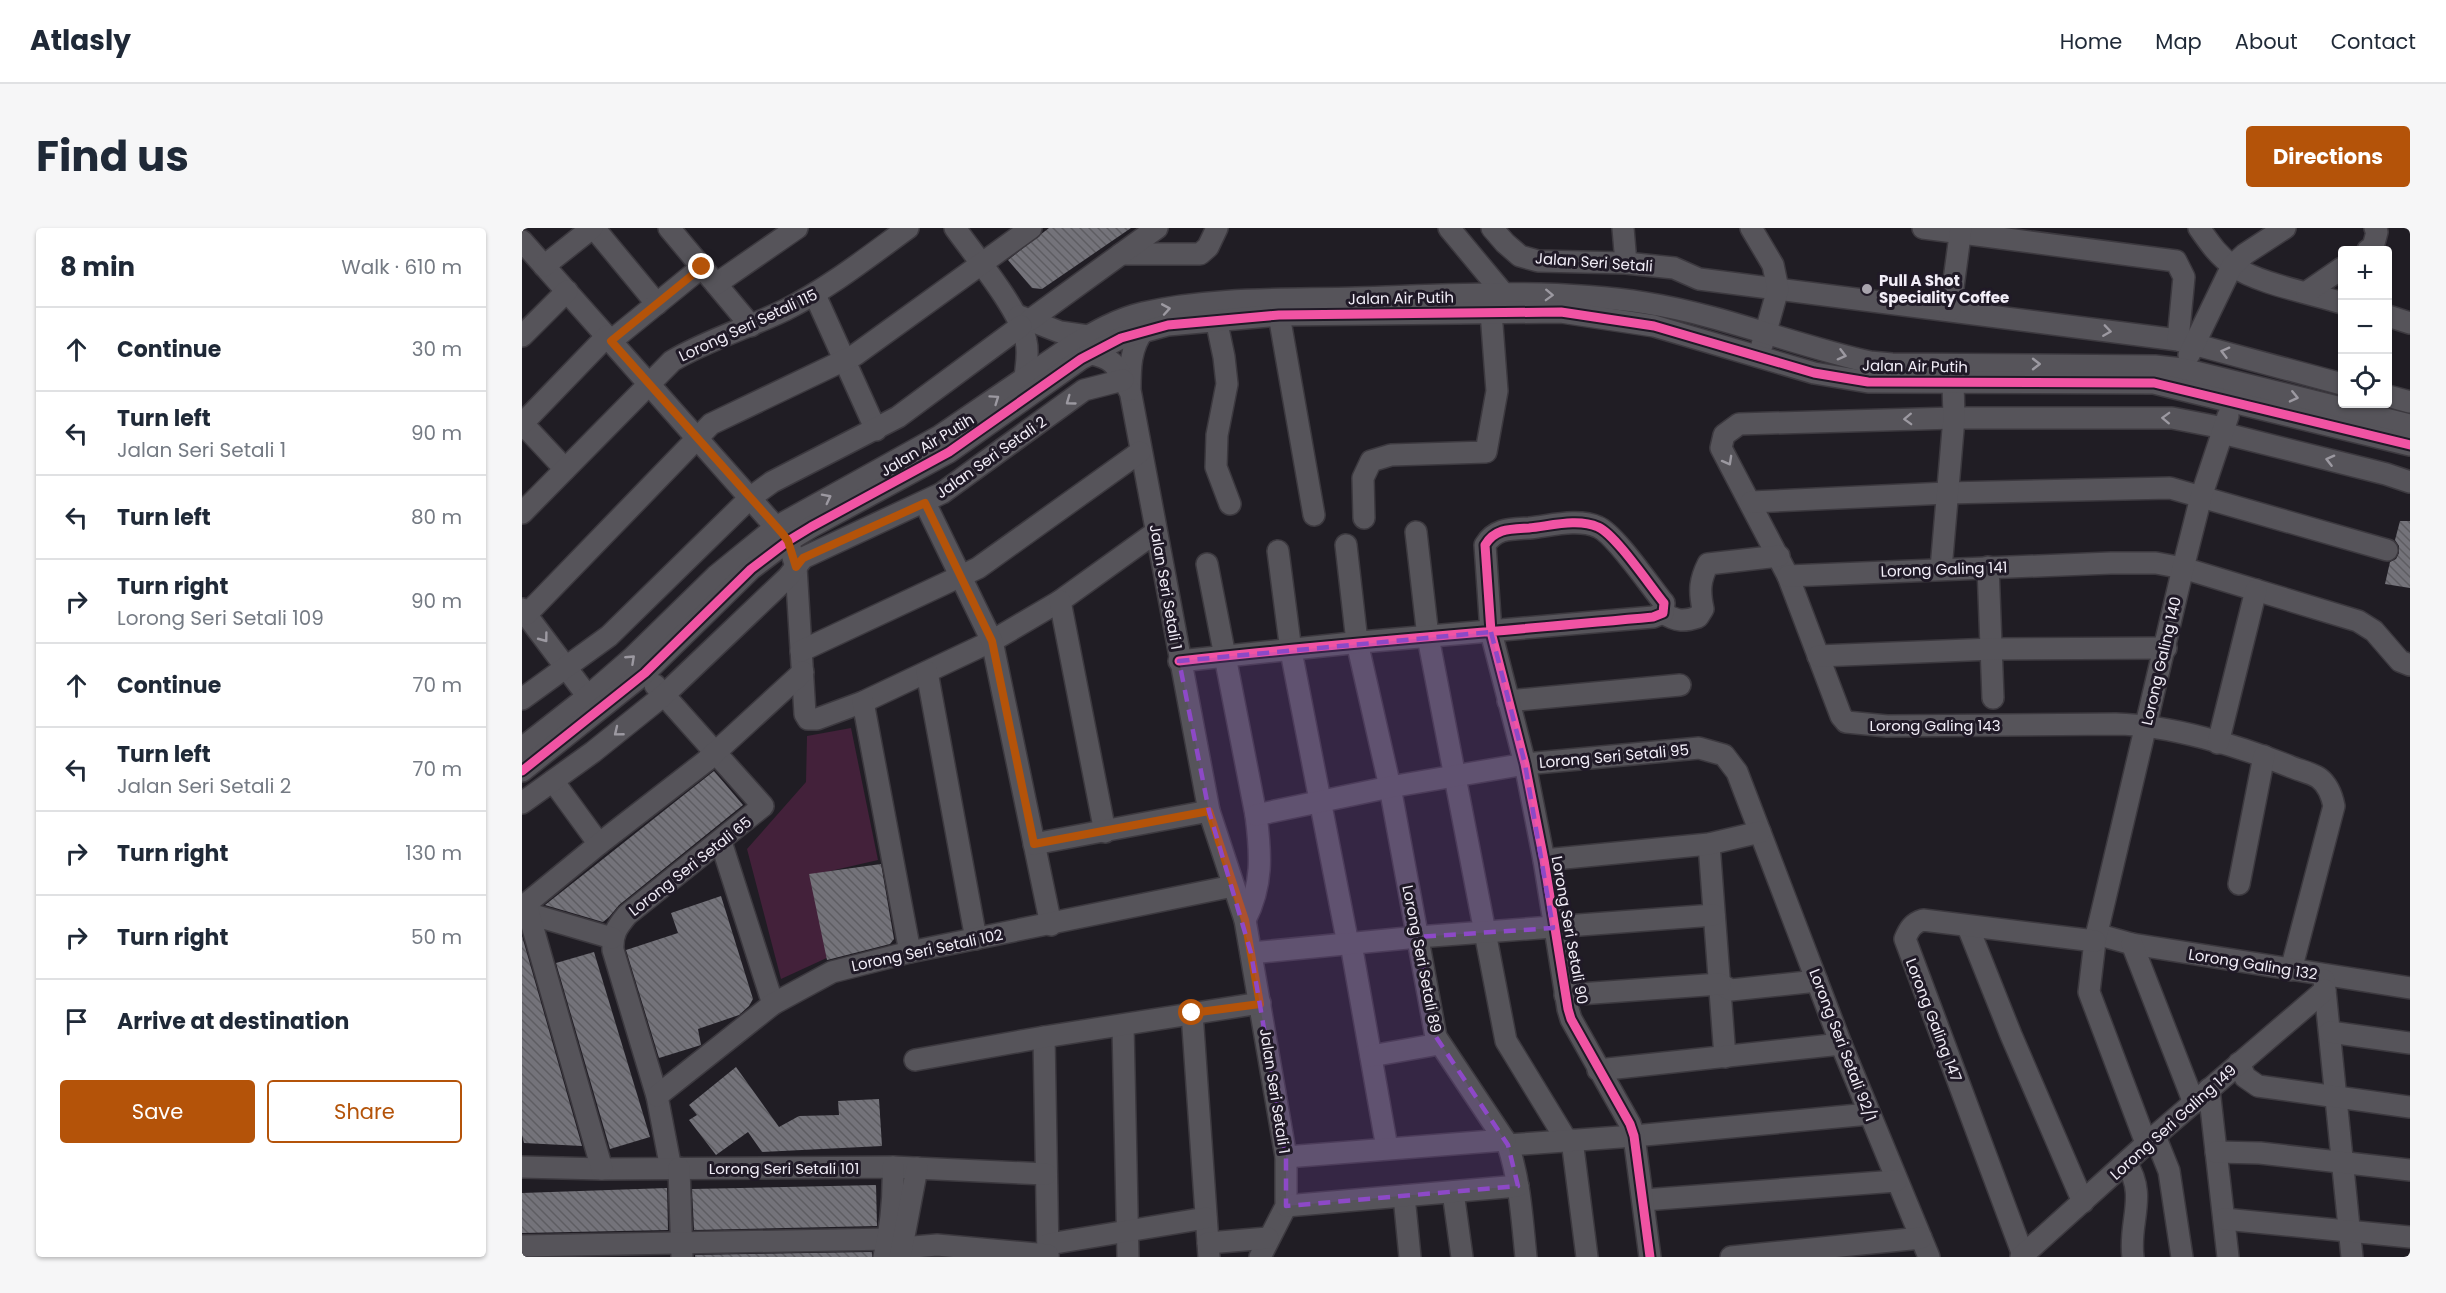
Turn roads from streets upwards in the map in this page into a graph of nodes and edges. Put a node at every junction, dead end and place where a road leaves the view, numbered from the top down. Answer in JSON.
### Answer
{"nodes":[{"id":1,"x":593,"y":228,"type":"edge"},
{"id":2,"x":797,"y":228,"type":"edge"},
{"id":3,"x":908,"y":228,"type":"edge"},
{"id":4,"x":955,"y":228,"type":"edge"},
{"id":5,"x":1030,"y":228,"type":"edge"},
{"id":6,"x":1157,"y":228,"type":"edge"},
{"id":7,"x":1217,"y":228,"type":"edge"},
{"id":8,"x":1449,"y":228,"type":"edge"},
{"id":9,"x":1492,"y":228,"type":"edge"},
{"id":10,"x":1623,"y":228,"type":"edge"},
{"id":11,"x":1751,"y":228,"type":"edge"},
{"id":12,"x":1923,"y":228,"type":"edge"},
{"id":13,"x":2199,"y":228,"type":"edge"},
{"id":14,"x":2284,"y":228,"type":"edge"},
{"id":15,"x":2375,"y":228,"type":"edge"},
{"id":16,"x":675,"y":230,"type":"edge"},
{"id":17,"x":1961,"y":230,"type":"edge"},
{"id":18,"x":523,"y":244,"type":"edge"},
{"id":19,"x":2373,"y":246,"type":"edge"},
{"id":20,"x":1121,"y":254,"type":"junction"},
{"id":21,"x":1626,"y":263,"type":"junction"},
{"id":22,"x":981,"y":265,"type":"junction"},
{"id":23,"x":544,"y":266,"type":"junction"},
{"id":24,"x":2232,"y":266,"type":"junction"},
{"id":25,"x":702,"y":267,"type":"junction"},
{"id":26,"x":2338,"y":271,"type":"edge"},
{"id":27,"x":716,"y":284,"type":"junction"},
{"id":28,"x":567,"y":291,"type":"junction"},
{"id":29,"x":2307,"y":292,"type":"junction"},
{"id":30,"x":1503,"y":293,"type":"junction"},
{"id":31,"x":1776,"y":294,"type":"junction"},
{"id":32,"x":814,"y":295,"type":"junction"},
{"id":33,"x":2338,"y":301,"type":"edge"},
{"id":34,"x":657,"y":304,"type":"junction"},
{"id":35,"x":1950,"y":310,"type":"junction"},
{"id":36,"x":1491,"y":312,"type":"junction"},
{"id":37,"x":1279,"y":315,"type":"junction"},
{"id":38,"x":2392,"y":317,"type":"edge"},
{"id":39,"x":1216,"y":319,"type":"junction"},
{"id":40,"x":1022,"y":320,"type":"junction"},
{"id":41,"x":1730,"y":323,"type":"junction"},
{"id":42,"x":2410,"y":323,"type":"edge"},
{"id":43,"x":751,"y":326,"type":"junction"},
{"id":44,"x":1144,"y":330,"type":"junction"},
{"id":45,"x":1766,"y":333,"type":"junction"},
{"id":46,"x":522,"y":336,"type":"edge"},
{"id":47,"x":609,"y":339,"type":"junction"},
{"id":48,"x":2186,"y":342,"type":"junction"},
{"id":49,"x":1802,"y":344,"type":"junction"},
{"id":50,"x":1089,"y":345,"type":"junction"},
{"id":51,"x":1758,"y":356,"type":"junction"},
{"id":52,"x":846,"y":361,"type":"junction"},
{"id":53,"x":1025,"y":378,"type":"junction"},
{"id":54,"x":2179,"y":378,"type":"junction"},
{"id":55,"x":1953,"y":382,"type":"junction"},
{"id":56,"x":649,"y":383,"type":"junction"},
{"id":57,"x":2338,"y":383,"type":"edge"},
{"id":58,"x":1126,"y":385,"type":"junction"},
{"id":59,"x":2235,"y":393,"type":"junction"},
{"id":60,"x":2392,"y":397,"type":"edge"},
{"id":61,"x":2410,"y":402,"type":"edge"},
{"id":62,"x":1954,"y":418,"type":"junction"},
{"id":63,"x":522,"y":424,"type":"edge"},
{"id":64,"x":2410,"y":425,"type":"edge"},
{"id":65,"x":876,"y":430,"type":"junction"},
{"id":66,"x":2223,"y":430,"type":"junction"},
{"id":67,"x":697,"y":437,"type":"junction"},
{"id":68,"x":2403,"y":443,"type":"edge"},
{"id":69,"x":1140,"y":452,"type":"junction"},
{"id":70,"x":566,"y":470,"type":"junction"},
{"id":71,"x":2386,"y":474,"type":"junction"},
{"id":72,"x":2410,"y":482,"type":"edge"},
{"id":73,"x":1947,"y":493,"type":"junction"},
{"id":74,"x":2201,"y":497,"type":"junction"},
{"id":75,"x":750,"y":498,"type":"junction"},
{"id":76,"x":1750,"y":502,"type":"junction"},
{"id":77,"x":925,"y":503,"type":"junction"},
{"id":78,"x":1230,"y":504,"type":"dead end"},
{"id":79,"x":522,"y":513,"type":"edge"},
{"id":80,"x":1314,"y":515,"type":"dead end"},
{"id":81,"x":1364,"y":518,"type":"dead end"},
{"id":82,"x":1156,"y":532,"type":"junction"},
{"id":83,"x":1416,"y":532,"type":"dead end"},
{"id":84,"x":782,"y":534,"type":"junction"},
{"id":85,"x":1346,"y":545,"type":"dead end"},
{"id":86,"x":2387,"y":550,"type":"dead end"},
{"id":87,"x":1278,"y":551,"type":"dead end"},
{"id":88,"x":1779,"y":556,"type":"junction"},
{"id":89,"x":1207,"y":564,"type":"dead end"},
{"id":90,"x":796,"y":567,"type":"junction"},
{"id":91,"x":1988,"y":567,"type":"junction"},
{"id":92,"x":2183,"y":568,"type":"junction"},
{"id":93,"x":1941,"y":569,"type":"junction"},
{"id":94,"x":961,"y":576,"type":"junction"},
{"id":95,"x":1788,"y":576,"type":"junction"},
{"id":96,"x":2256,"y":590,"type":"junction"},
{"id":97,"x":1060,"y":601,"type":"junction"},
{"id":98,"x":524,"y":611,"type":"edge"},
{"id":99,"x":1663,"y":613,"type":"junction"},
{"id":100,"x":1491,"y":632,"type":"junction"},
{"id":101,"x":1428,"y":638,"type":"junction"},
{"id":102,"x":992,"y":641,"type":"junction"},
{"id":103,"x":1357,"y":642,"type":"junction"},
{"id":104,"x":2166,"y":648,"type":"junction"},
{"id":105,"x":1993,"y":649,"type":"junction"},
{"id":106,"x":801,"y":651,"type":"junction"},
{"id":107,"x":1292,"y":651,"type":"junction"},
{"id":108,"x":1225,"y":656,"type":"junction"},
{"id":109,"x":1818,"y":656,"type":"junction"},
{"id":110,"x":1179,"y":661,"type":"junction"},
{"id":111,"x":2410,"y":665,"type":"edge"},
{"id":112,"x":566,"y":668,"type":"junction"},
{"id":113,"x":803,"y":672,"type":"junction"},
{"id":114,"x":927,"y":672,"type":"junction"},
{"id":115,"x":645,"y":674,"type":"junction"},
{"id":116,"x":1680,"y":685,"type":"dead end"},
{"id":117,"x":664,"y":695,"type":"junction"},
{"id":118,"x":1993,"y":698,"type":"dead end"},
{"id":119,"x":522,"y":699,"type":"edge"},
{"id":120,"x":1508,"y":701,"type":"junction"},
{"id":121,"x":863,"y":702,"type":"junction"},
{"id":122,"x":594,"y":704,"type":"junction"},
{"id":123,"x":2146,"y":726,"type":"junction"},
{"id":124,"x":2218,"y":743,"type":"junction"},
{"id":125,"x":522,"y":748,"type":"edge"},
{"id":126,"x":715,"y":754,"type":"junction"},
{"id":127,"x":2264,"y":756,"type":"junction"},
{"id":128,"x":1524,"y":764,"type":"junction"},
{"id":129,"x":522,"y":771,"type":"edge"},
{"id":130,"x":1456,"y":775,"type":"junction"},
{"id":131,"x":553,"y":781,"type":"junction"},
{"id":132,"x":1390,"y":787,"type":"junction"},
{"id":133,"x":522,"y":803,"type":"edge"},
{"id":134,"x":1323,"y":803,"type":"junction"},
{"id":135,"x":1209,"y":811,"type":"junction"},
{"id":136,"x":1256,"y":815,"type":"junction"},
{"id":137,"x":1105,"y":832,"type":"junction"},
{"id":138,"x":1760,"y":832,"type":"junction"},
{"id":139,"x":721,"y":842,"type":"junction"},
{"id":140,"x":599,"y":844,"type":"junction"},
{"id":141,"x":1034,"y":844,"type":"junction"},
{"id":142,"x":1709,"y":844,"type":"junction"},
{"id":143,"x":1544,"y":860,"type":"junction"},
{"id":144,"x":2239,"y":884,"type":"dead end"},
{"id":145,"x":1233,"y":886,"type":"junction"},
{"id":146,"x":526,"y":908,"type":"edge"},
{"id":147,"x":1714,"y":915,"type":"junction"},
{"id":148,"x":1245,"y":920,"type":"junction"},
{"id":149,"x":1051,"y":925,"type":"junction"},
{"id":150,"x":1968,"y":927,"type":"junction"},
{"id":151,"x":1553,"y":928,"type":"junction"},
{"id":152,"x":1485,"y":933,"type":"junction"},
{"id":153,"x":1418,"y":937,"type":"junction"},
{"id":154,"x":2096,"y":937,"type":"junction"},
{"id":155,"x":612,"y":938,"type":"junction"},
{"id":156,"x":976,"y":939,"type":"junction"},
{"id":157,"x":1350,"y":944,"type":"junction"},
{"id":158,"x":2133,"y":944,"type":"junction"},
{"id":159,"x":910,"y":952,"type":"junction"},
{"id":160,"x":1251,"y":953,"type":"junction"},
{"id":161,"x":2291,"y":970,"type":"junction"},
{"id":162,"x":1817,"y":981,"type":"junction"},
{"id":163,"x":2324,"y":983,"type":"junction"},
{"id":164,"x":1720,"y":984,"type":"junction"},
{"id":165,"x":2410,"y":988,"type":"edge"},
{"id":166,"x":1565,"y":995,"type":"junction"},
{"id":167,"x":773,"y":1004,"type":"junction"},
{"id":168,"x":1260,"y":1004,"type":"junction"},
{"id":169,"x":1192,"y":1013,"type":"junction"},
{"id":170,"x":1123,"y":1026,"type":"junction"},
{"id":171,"x":2330,"y":1032,"type":"junction"},
{"id":172,"x":1044,"y":1037,"type":"junction"},
{"id":173,"x":2410,"y":1043,"type":"edge"},
{"id":174,"x":1439,"y":1044,"type":"junction"},
{"id":175,"x":1841,"y":1044,"type":"junction"},
{"id":176,"x":1371,"y":1056,"type":"junction"},
{"id":177,"x":1725,"y":1057,"type":"junction"},
{"id":178,"x":915,"y":1060,"type":"dead end"},
{"id":179,"x":2239,"y":1063,"type":"junction"},
{"id":180,"x":1598,"y":1070,"type":"junction"},
{"id":181,"x":657,"y":1096,"type":"junction"},
{"id":182,"x":2201,"y":1096,"type":"junction"},
{"id":183,"x":2337,"y":1096,"type":"junction"},
{"id":184,"x":2410,"y":1107,"type":"edge"},
{"id":185,"x":1869,"y":1114,"type":"junction"},
{"id":186,"x":1635,"y":1136,"type":"junction"},
{"id":187,"x":2150,"y":1139,"type":"junction"},
{"id":188,"x":1570,"y":1140,"type":"junction"},
{"id":189,"x":1506,"y":1142,"type":"junction"},
{"id":190,"x":1387,"y":1148,"type":"junction"},
{"id":191,"x":2216,"y":1152,"type":"junction"},
{"id":192,"x":1286,"y":1157,"type":"junction"},
{"id":193,"x":2344,"y":1161,"type":"junction"},
{"id":194,"x":2126,"y":1163,"type":"junction"},
{"id":195,"x":523,"y":1165,"type":"edge"},
{"id":196,"x":893,"y":1167,"type":"junction"},
{"id":197,"x":675,"y":1168,"type":"junction"},
{"id":198,"x":917,"y":1168,"type":"junction"},
{"id":199,"x":602,"y":1169,"type":"junction"},
{"id":200,"x":2410,"y":1170,"type":"edge"},
{"id":201,"x":1046,"y":1174,"type":"junction"},
{"id":202,"x":1896,"y":1181,"type":"junction"},
{"id":203,"x":1518,"y":1186,"type":"junction"},
{"id":204,"x":1454,"y":1192,"type":"junction"},
{"id":205,"x":1404,"y":1196,"type":"junction"},
{"id":206,"x":1644,"y":1200,"type":"junction"},
{"id":207,"x":2083,"y":1202,"type":"junction"},
{"id":208,"x":1286,"y":1206,"type":"junction"},
{"id":209,"x":1206,"y":1218,"type":"junction"},
{"id":210,"x":2224,"y":1219,"type":"junction"},
{"id":211,"x":1128,"y":1232,"type":"junction"},
{"id":212,"x":2350,"y":1232,"type":"junction"},
{"id":213,"x":2410,"y":1237,"type":"edge"},
{"id":214,"x":522,"y":1246,"type":"edge"},
{"id":215,"x":1264,"y":1247,"type":"edge"},
{"id":216,"x":1925,"y":1248,"type":"edge"},
{"id":217,"x":894,"y":1250,"type":"edge"},
{"id":218,"x":1209,"y":1250,"type":"edge"},
{"id":219,"x":682,"y":1251,"type":"edge"},
{"id":220,"x":1048,"y":1252,"type":"edge"},
{"id":221,"x":2022,"y":1256,"type":"edge"},
{"id":222,"x":1128,"y":1257,"type":"edge"},
{"id":223,"x":1410,"y":1257,"type":"edge"},
{"id":224,"x":1462,"y":1257,"type":"edge"},
{"id":225,"x":1526,"y":1257,"type":"edge"},
{"id":226,"x":1587,"y":1257,"type":"edge"},
{"id":227,"x":1650,"y":1257,"type":"edge"},
{"id":228,"x":1731,"y":1257,"type":"edge"},
{"id":229,"x":2133,"y":1257,"type":"edge"},
{"id":230,"x":2182,"y":1257,"type":"edge"},
{"id":231,"x":2228,"y":1257,"type":"edge"},
{"id":232,"x":2352,"y":1257,"type":"edge"}],
"edges":[{"from":1,"to":23,"type":"street"},
{"from":1,"to":34,"type":"street"},
{"from":2,"to":27,"type":"street"},
{"from":3,"to":32,"type":"street","name":"Lorong Seri Setali 115"},
{"from":4,"to":22,"type":"street"},
{"from":5,"to":22,"type":"street"},
{"from":6,"to":20,"type":"street"},
{"from":7,"to":20,"type":"street"},
{"from":8,"to":30,"type":"street"},
{"from":9,"to":21,"type":"street","name":"Jalan Seri Setali"},
{"from":10,"to":21,"type":"street"},
{"from":11,"to":31,"type":"street"},
{"from":12,"to":17,"type":"street"},
{"from":13,"to":24,"type":"street"},
{"from":14,"to":24,"type":"street"},
{"from":15,"to":19,"type":"street"},
{"from":16,"to":25,"type":"street"},
{"from":17,"to":35,"type":"street"},
{"from":17,"to":48,"type":"street"},
{"from":18,"to":23,"type":"street"},
{"from":20,"to":40,"type":"street"},
{"from":21,"to":31,"type":"street","name":"Jalan Seri Setali"},
{"from":22,"to":40,"type":"street"},
{"from":22,"to":52,"type":"street"},
{"from":23,"to":28,"type":"street"},
{"from":24,"to":29,"type":"street"},
{"from":24,"to":48,"type":"street"},
{"from":25,"to":27,"type":"street"},
{"from":25,"to":34,"type":"street"},
{"from":26,"to":29,"type":"street"},
{"from":27,"to":43,"type":"street"},
{"from":28,"to":46,"type":"street"},
{"from":28,"to":47,"type":"street"},
{"from":29,"to":33,"type":"street"},
{"from":30,"to":41,"type":"street","name":"Jalan Air Putih","one_way":true},
{"from":50,"to":30,"type":"street","name":"Jalan Air Putih","one_way":true},
{"from":31,"to":35,"type":"street","name":"Jalan Seri Setali"},
{"from":31,"to":41,"type":"street"},
{"from":31,"to":45,"type":"street"},
{"from":31,"to":49,"type":"street"},
{"from":32,"to":43,"type":"street","name":"Lorong Seri Setali 115"},
{"from":32,"to":52,"type":"street"},
{"from":34,"to":47,"type":"street"},
{"from":35,"to":48,"type":"street","name":"Jalan Seri Setali","one_way":true},
{"from":36,"to":37,"type":"street","name":"Jalan Air Putih"},
{"from":36,"to":51,"type":"street","name":"Jalan Air Putih"},
{"from":36,"to":81,"type":"street"},
{"from":37,"to":39,"type":"street","name":"Jalan Air Putih"},
{"from":37,"to":80,"type":"street"},
{"from":38,"to":42,"type":"street"},
{"from":39,"to":44,"type":"street","name":"Jalan Air Putih"},
{"from":39,"to":78,"type":"street"},
{"from":40,"to":50,"type":"street","name":"Jalan Seri Setali 1"},
{"from":40,"to":53,"type":"street"},
{"from":40,"to":65,"type":"street"},
{"from":41,"to":45,"type":"street","name":"Jalan Air Putih"},
{"from":43,"to":56,"type":"street","name":"Lorong Seri Setali 115"},
{"from":44,"to":50,"type":"street","name":"Jalan Air Putih"},
{"from":44,"to":58,"type":"street","name":"Jalan Seri Setali 1"},
{"from":45,"to":49,"type":"street","name":"Jalan Air Putih"},
{"from":45,"to":51,"type":"street"},
{"from":47,"to":56,"type":"street"},
{"from":47,"to":63,"type":"street"},
{"from":48,"to":54,"type":"street"},
{"from":57,"to":48,"type":"street","name":"Jalan Seri Setali","one_way":true},
{"from":49,"to":54,"type":"street","name":"Jalan Air Putih","one_way":true},
{"from":50,"to":53,"type":"street","name":"Jalan Air Putih"},
{"from":50,"to":58,"type":"street","name":"Jalan Seri Setali 1"},
{"from":50,"to":84,"type":"street","name":"Jalan Air Putih"},
{"from":51,"to":55,"type":"street","name":"Jalan Air Putih"},
{"from":52,"to":65,"type":"street"},
{"from":52,"to":67,"type":"street"},
{"from":84,"to":53,"type":"street","name":"Jalan Air Putih","one_way":true},
{"from":54,"to":55,"type":"street","name":"Jalan Air Putih"},
{"from":54,"to":59,"type":"street","name":"Jalan Air Putih"},
{"from":55,"to":62,"type":"street"},
{"from":56,"to":67,"type":"street"},
{"from":56,"to":70,"type":"street","name":"Lorong Seri Setali 115"},
{"from":58,"to":69,"type":"street","name":"Jalan Seri Setali 1"},
{"from":58,"to":77,"type":"street","name":"Jalan Seri Setali 2","one_way":true},
{"from":59,"to":64,"type":"street","name":"Jalan Air Putih","one_way":true},
{"from":59,"to":66,"type":"street","name":"Lorong Galing 140"},
{"from":59,"to":68,"type":"street","name":"Jalan Air Putih"},
{"from":60,"to":61,"type":"street"},
{"from":66,"to":62,"type":"street","one_way":true},
{"from":62,"to":73,"type":"street"},
{"from":62,"to":76,"type":"street","one_way":true},
{"from":63,"to":70,"type":"street"},
{"from":65,"to":75,"type":"street"},
{"from":71,"to":66,"type":"street","one_way":true},
{"from":66,"to":74,"type":"street","name":"Lorong Galing 140"},
{"from":67,"to":75,"type":"street"},
{"from":67,"to":98,"type":"street"},
{"from":68,"to":71,"type":"street"},
{"from":69,"to":82,"type":"street","name":"Jalan Seri Setali 1"},
{"from":69,"to":94,"type":"street"},
{"from":70,"to":79,"type":"street","name":"Lorong Seri Setali 115"},
{"from":71,"to":72,"type":"street"},
{"from":73,"to":74,"type":"street"},
{"from":73,"to":76,"type":"street"},
{"from":73,"to":93,"type":"street"},
{"from":74,"to":86,"type":"street"},
{"from":74,"to":92,"type":"street","name":"Lorong Galing 140"},
{"from":75,"to":84,"type":"street"},
{"from":75,"to":112,"type":"street"},
{"from":76,"to":88,"type":"street"},
{"from":77,"to":90,"type":"street","name":"Jalan Seri Setali 2"},
{"from":77,"to":94,"type":"street"},
{"from":82,"to":97,"type":"street"},
{"from":82,"to":110,"type":"street","name":"Jalan Seri Setali 1"},
{"from":83,"to":101,"type":"street"},
{"from":84,"to":90,"type":"street"},
{"from":84,"to":115,"type":"street","name":"Jalan Air Putih"},
{"from":122,"to":84,"type":"street","name":"Jalan Air Putih","one_way":true},
{"from":85,"to":103,"type":"street","name":"Lorong Seri Setali 89"},
{"from":87,"to":107,"type":"street"},
{"from":88,"to":95,"type":"street"},
{"from":88,"to":99,"type":"street"},
{"from":89,"to":108,"type":"street"},
{"from":90,"to":106,"type":"street"},
{"from":90,"to":117,"type":"street","name":"Jalan Seri Setali 2"},
{"from":91,"to":92,"type":"street","name":"Lorong Galing 141"},
{"from":91,"to":93,"type":"street","name":"Lorong Galing 141"},
{"from":91,"to":105,"type":"street"},
{"from":92,"to":96,"type":"street","name":"Lorong Galing 141"},
{"from":92,"to":104,"type":"street","name":"Lorong Galing 140"},
{"from":93,"to":95,"type":"street","name":"Lorong Galing 141"},
{"from":94,"to":102,"type":"street"},
{"from":94,"to":106,"type":"street"},
{"from":95,"to":109,"type":"street","name":"Lorong Galing 143"},
{"from":96,"to":111,"type":"street","name":"Lorong Galing 141"},
{"from":96,"to":124,"type":"street"},
{"from":97,"to":102,"type":"street"},
{"from":97,"to":137,"type":"street"},
{"from":98,"to":112,"type":"street","one_way":true},
{"from":99,"to":100,"type":"street"},
{"from":99,"to":100,"type":"street","name":"Lorong Seri Setali 90"},
{"from":100,"to":101,"type":"street"},
{"from":100,"to":120,"type":"street","name":"Lorong Seri Setali 90"},
{"from":101,"to":103,"type":"street"},
{"from":101,"to":130,"type":"street"},
{"from":102,"to":114,"type":"street"},
{"from":102,"to":141,"type":"street"},
{"from":103,"to":107,"type":"street"},
{"from":103,"to":132,"type":"street","name":"Lorong Seri Setali 89"},
{"from":104,"to":105,"type":"street"},
{"from":104,"to":123,"type":"street","name":"Lorong Galing 140"},
{"from":105,"to":109,"type":"street"},
{"from":105,"to":118,"type":"street"},
{"from":106,"to":113,"type":"street"},
{"from":107,"to":108,"type":"street"},
{"from":107,"to":134,"type":"street"},
{"from":108,"to":110,"type":"street"},
{"from":108,"to":136,"type":"street"},
{"from":109,"to":123,"type":"street","name":"Lorong Galing 143"},
{"from":110,"to":135,"type":"street","name":"Jalan Seri Setali 1"},
{"from":112,"to":119,"type":"street"},
{"from":112,"to":122,"type":"street"},
{"from":113,"to":121,"type":"street"},
{"from":113,"to":126,"type":"street"},
{"from":114,"to":121,"type":"street"},
{"from":114,"to":156,"type":"street"},
{"from":115,"to":117,"type":"street","name":"Lorong Seri Setali 65"},
{"from":115,"to":122,"type":"street","name":"Jalan Air Putih"},
{"from":116,"to":120,"type":"street"},
{"from":117,"to":126,"type":"street","name":"Lorong Seri Setali 65"},
{"from":117,"to":131,"type":"street","name":"Jalan Seri Setali 2","one_way":true},
{"from":120,"to":128,"type":"street","name":"Lorong Seri Setali 90"},
{"from":121,"to":159,"type":"street"},
{"from":122,"to":125,"type":"street","name":"Jalan Air Putih"},
{"from":122,"to":129,"type":"street","name":"Jalan Air Putih"},
{"from":123,"to":124,"type":"street","name":"Lorong Galing 143"},
{"from":123,"to":154,"type":"street","name":"Lorong Galing 140"},
{"from":124,"to":127,"type":"street","name":"Lorong Galing 143"},
{"from":126,"to":139,"type":"street","name":"Lorong Seri Setali 65"},
{"from":126,"to":140,"type":"street"},
{"from":127,"to":144,"type":"street"},
{"from":127,"to":161,"type":"street","name":"Lorong Galing 143"},
{"from":128,"to":130,"type":"street","name":"Lorong Seri Setali 95"},
{"from":128,"to":138,"type":"street","name":"Lorong Seri Setali 95"},
{"from":128,"to":143,"type":"street","name":"Lorong Seri Setali 90"},
{"from":130,"to":132,"type":"street","name":"Lorong Seri Setali 95"},
{"from":130,"to":152,"type":"street"},
{"from":131,"to":133,"type":"street","name":"Jalan Seri Setali 2"},
{"from":131,"to":140,"type":"street"},
{"from":132,"to":134,"type":"street","name":"Lorong Seri Setali 95"},
{"from":132,"to":153,"type":"street","name":"Lorong Seri Setali 89"},
{"from":134,"to":136,"type":"street","name":"Lorong Seri Setali 95"},
{"from":134,"to":157,"type":"street"},
{"from":135,"to":137,"type":"street"},
{"from":135,"to":145,"type":"street","name":"Jalan Seri Setali 1"},
{"from":136,"to":148,"type":"street"},
{"from":137,"to":141,"type":"street"},
{"from":138,"to":142,"type":"street"},
{"from":138,"to":162,"type":"street","name":"Lorong Seri Setali 92/1"},
{"from":139,"to":155,"type":"street","name":"Lorong Seri Setali 65"},
{"from":139,"to":167,"type":"street"},
{"from":140,"to":146,"type":"street"},
{"from":141,"to":149,"type":"street"},
{"from":142,"to":143,"type":"street"},
{"from":142,"to":147,"type":"street"},
{"from":143,"to":151,"type":"street","name":"Lorong Seri Setali 90"},
{"from":145,"to":148,"type":"street","name":"Jalan Seri Setali 1"},
{"from":145,"to":149,"type":"street","name":"Lorong Seri Setali 102"},
{"from":146,"to":155,"type":"street"},
{"from":146,"to":199,"type":"street"},
{"from":147,"to":151,"type":"street"},
{"from":147,"to":164,"type":"street"},
{"from":148,"to":160,"type":"street","name":"Jalan Seri Setali 1"},
{"from":149,"to":156,"type":"street","name":"Lorong Seri Setali 102"},
{"from":150,"to":154,"type":"street","name":"Lorong Galing 147"},
{"from":150,"to":207,"type":"street"},
{"from":150,"to":221,"type":"street","name":"Lorong Galing 147"},
{"from":151,"to":152,"type":"street"},
{"from":151,"to":166,"type":"street","name":"Lorong Seri Setali 90"},
{"from":152,"to":153,"type":"street"},
{"from":152,"to":188,"type":"street"},
{"from":153,"to":157,"type":"street"},
{"from":153,"to":174,"type":"street","name":"Lorong Seri Setali 89"},
{"from":154,"to":158,"type":"street","name":"Lorong Galing 132"},
{"from":154,"to":187,"type":"street","name":"Lorong Galing 140"},
{"from":155,"to":181,"type":"street"},
{"from":156,"to":159,"type":"street","name":"Lorong Seri Setali 102"},
{"from":157,"to":160,"type":"street"},
{"from":157,"to":176,"type":"street"},
{"from":158,"to":161,"type":"street","name":"Lorong Galing 132"},
{"from":158,"to":182,"type":"street"},
{"from":159,"to":167,"type":"street","name":"Lorong Seri Setali 102"},
{"from":160,"to":168,"type":"street","name":"Jalan Seri Setali 1"},
{"from":161,"to":163,"type":"street","name":"Lorong Galing 132"},
{"from":162,"to":164,"type":"street"},
{"from":162,"to":175,"type":"street","name":"Lorong Seri Setali 92/1"},
{"from":163,"to":165,"type":"street","name":"Lorong Galing 132"},
{"from":163,"to":171,"type":"street"},
{"from":163,"to":179,"type":"street","name":"Lorong Seri Galing 149"},
{"from":164,"to":166,"type":"street"},
{"from":164,"to":177,"type":"street"},
{"from":166,"to":180,"type":"street","name":"Lorong Seri Setali 90"},
{"from":167,"to":181,"type":"street","name":"Lorong Seri Setali 102"},
{"from":168,"to":169,"type":"street"},
{"from":168,"to":192,"type":"street","name":"Jalan Seri Setali 1"},
{"from":169,"to":170,"type":"street"},
{"from":169,"to":209,"type":"street"},
{"from":170,"to":172,"type":"street"},
{"from":170,"to":211,"type":"street"},
{"from":171,"to":173,"type":"street"},
{"from":171,"to":183,"type":"street"},
{"from":172,"to":178,"type":"street"},
{"from":172,"to":201,"type":"street"},
{"from":174,"to":176,"type":"street"},
{"from":174,"to":189,"type":"street","name":"Lorong Seri Setali 89"},
{"from":175,"to":177,"type":"street"},
{"from":175,"to":185,"type":"street","name":"Lorong Seri Setali 92/1"},
{"from":176,"to":190,"type":"street"},
{"from":177,"to":180,"type":"street"},
{"from":179,"to":182,"type":"street","name":"Lorong Seri Galing 149"},
{"from":179,"to":183,"type":"street"},
{"from":180,"to":186,"type":"street","name":"Lorong Seri Setali 90"},
{"from":181,"to":197,"type":"street"},
{"from":182,"to":187,"type":"street","name":"Lorong Seri Galing 149"},
{"from":182,"to":191,"type":"street"},
{"from":183,"to":184,"type":"street"},
{"from":183,"to":193,"type":"street"},
{"from":185,"to":186,"type":"street"},
{"from":185,"to":202,"type":"street","name":"Lorong Seri Setali 92/1"},
{"from":186,"to":188,"type":"street"},
{"from":186,"to":206,"type":"street","name":"Lorong Seri Setali 90"},
{"from":187,"to":194,"type":"street","name":"Lorong Seri Galing 149"},
{"from":187,"to":230,"type":"street","name":"Lorong Galing 140"},
{"from":188,"to":189,"type":"street"},
{"from":188,"to":226,"type":"street"},
{"from":189,"to":190,"type":"street"},
{"from":189,"to":203,"type":"street","name":"Lorong Seri Setali 89"},
{"from":190,"to":192,"type":"street"},
{"from":191,"to":193,"type":"street"},
{"from":191,"to":210,"type":"street"},
{"from":192,"to":208,"type":"street","name":"Jalan Seri Setali 1"},
{"from":193,"to":200,"type":"street"},
{"from":193,"to":212,"type":"street"},
{"from":194,"to":207,"type":"street","name":"Lorong Seri Galing 149"},
{"from":194,"to":229,"type":"street"},
{"from":195,"to":199,"type":"street","name":"Lorong Seri Setali 101"},
{"from":196,"to":197,"type":"street","name":"Lorong Seri Setali 101"},
{"from":196,"to":198,"type":"street","name":"Lorong Seri Setali 101"},
{"from":196,"to":217,"type":"street"},
{"from":197,"to":199,"type":"street","name":"Lorong Seri Setali 101"},
{"from":197,"to":219,"type":"street"},
{"from":198,"to":201,"type":"street","name":"Lorong Seri Setali 101"},
{"from":198,"to":217,"type":"street"},
{"from":201,"to":220,"type":"street"},
{"from":202,"to":206,"type":"street"},
{"from":202,"to":216,"type":"street","name":"Lorong Seri Setali 92/1"},
{"from":203,"to":204,"type":"street"},
{"from":203,"to":225,"type":"street","name":"Lorong Seri Setali 89"},
{"from":204,"to":205,"type":"street"},
{"from":204,"to":224,"type":"street"},
{"from":205,"to":208,"type":"street"},
{"from":205,"to":223,"type":"street"},
{"from":206,"to":227,"type":"street","name":"Lorong Seri Setali 90"},
{"from":207,"to":221,"type":"street","name":"Lorong Seri Galing 149"},
{"from":208,"to":215,"type":"street","name":"Jalan Seri Setali 1"},
{"from":209,"to":211,"type":"street"},
{"from":209,"to":218,"type":"street"},
{"from":210,"to":212,"type":"street"},
{"from":210,"to":231,"type":"street"},
{"from":211,"to":220,"type":"street"},
{"from":211,"to":222,"type":"street"},
{"from":212,"to":213,"type":"street"},
{"from":212,"to":232,"type":"street"},
{"from":214,"to":219,"type":"street"},
{"from":215,"to":218,"type":"street"},
{"from":216,"to":228,"type":"street"},
{"from":217,"to":219,"type":"street"},
{"from":217,"to":220,"type":"street"}]}
